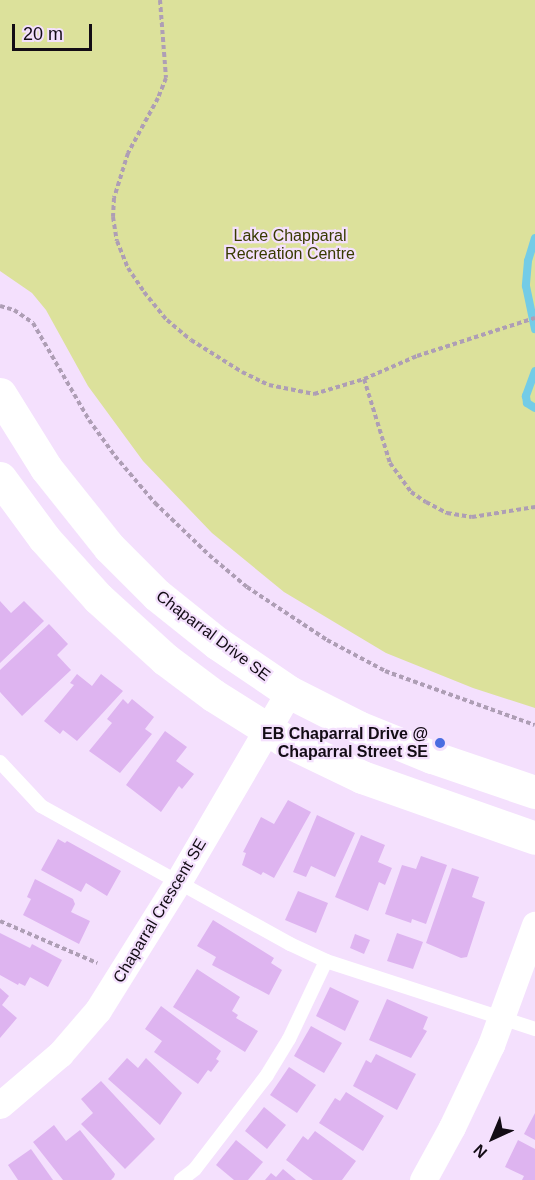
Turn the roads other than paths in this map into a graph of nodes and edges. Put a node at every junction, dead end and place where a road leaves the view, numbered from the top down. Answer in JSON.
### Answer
{"nodes":[{"id":1,"x":0,"y":394,"type":"edge"},
{"id":2,"x":0,"y":478,"type":"edge"},
{"id":3,"x":289,"y":692,"type":"junction"},
{"id":4,"x":267,"y":729,"type":"junction"},
{"id":5,"x":0,"y":762,"type":"edge"},
{"id":6,"x":535,"y":792,"type":"edge"},
{"id":7,"x":535,"y":838,"type":"edge"},
{"id":8,"x":178,"y":882,"type":"junction"},
{"id":9,"x":535,"y":925,"type":"edge"},
{"id":10,"x":326,"y":961,"type":"junction"},
{"id":11,"x":502,"y":1019,"type":"junction"},
{"id":12,"x":535,"y":1029,"type":"edge"},
{"id":13,"x":0,"y":1105,"type":"edge"},
{"id":14,"x":181,"y":1180,"type":"edge"},
{"id":15,"x":423,"y":1180,"type":"edge"}],
"edges":[{"from":1,"to":3,"type":"street","name":"Chaparral Drive SE"},
{"from":2,"to":4,"type":"street"},
{"from":3,"to":4,"type":"street","name":"Chaparral Crescent SE"},
{"from":3,"to":6,"type":"street","name":"Chaparral Drive SE"},
{"from":4,"to":7,"type":"street"},
{"from":4,"to":8,"type":"street","name":"Chaparral Crescent SE"},
{"from":5,"to":8,"type":"lane"},
{"from":8,"to":10,"type":"lane"},
{"from":8,"to":13,"type":"street","name":"Chaparral Crescent SE"},
{"from":9,"to":11,"type":"street"},
{"from":10,"to":11,"type":"lane"},
{"from":10,"to":14,"type":"lane"},
{"from":11,"to":12,"type":"lane"},
{"from":11,"to":15,"type":"street"}]}
